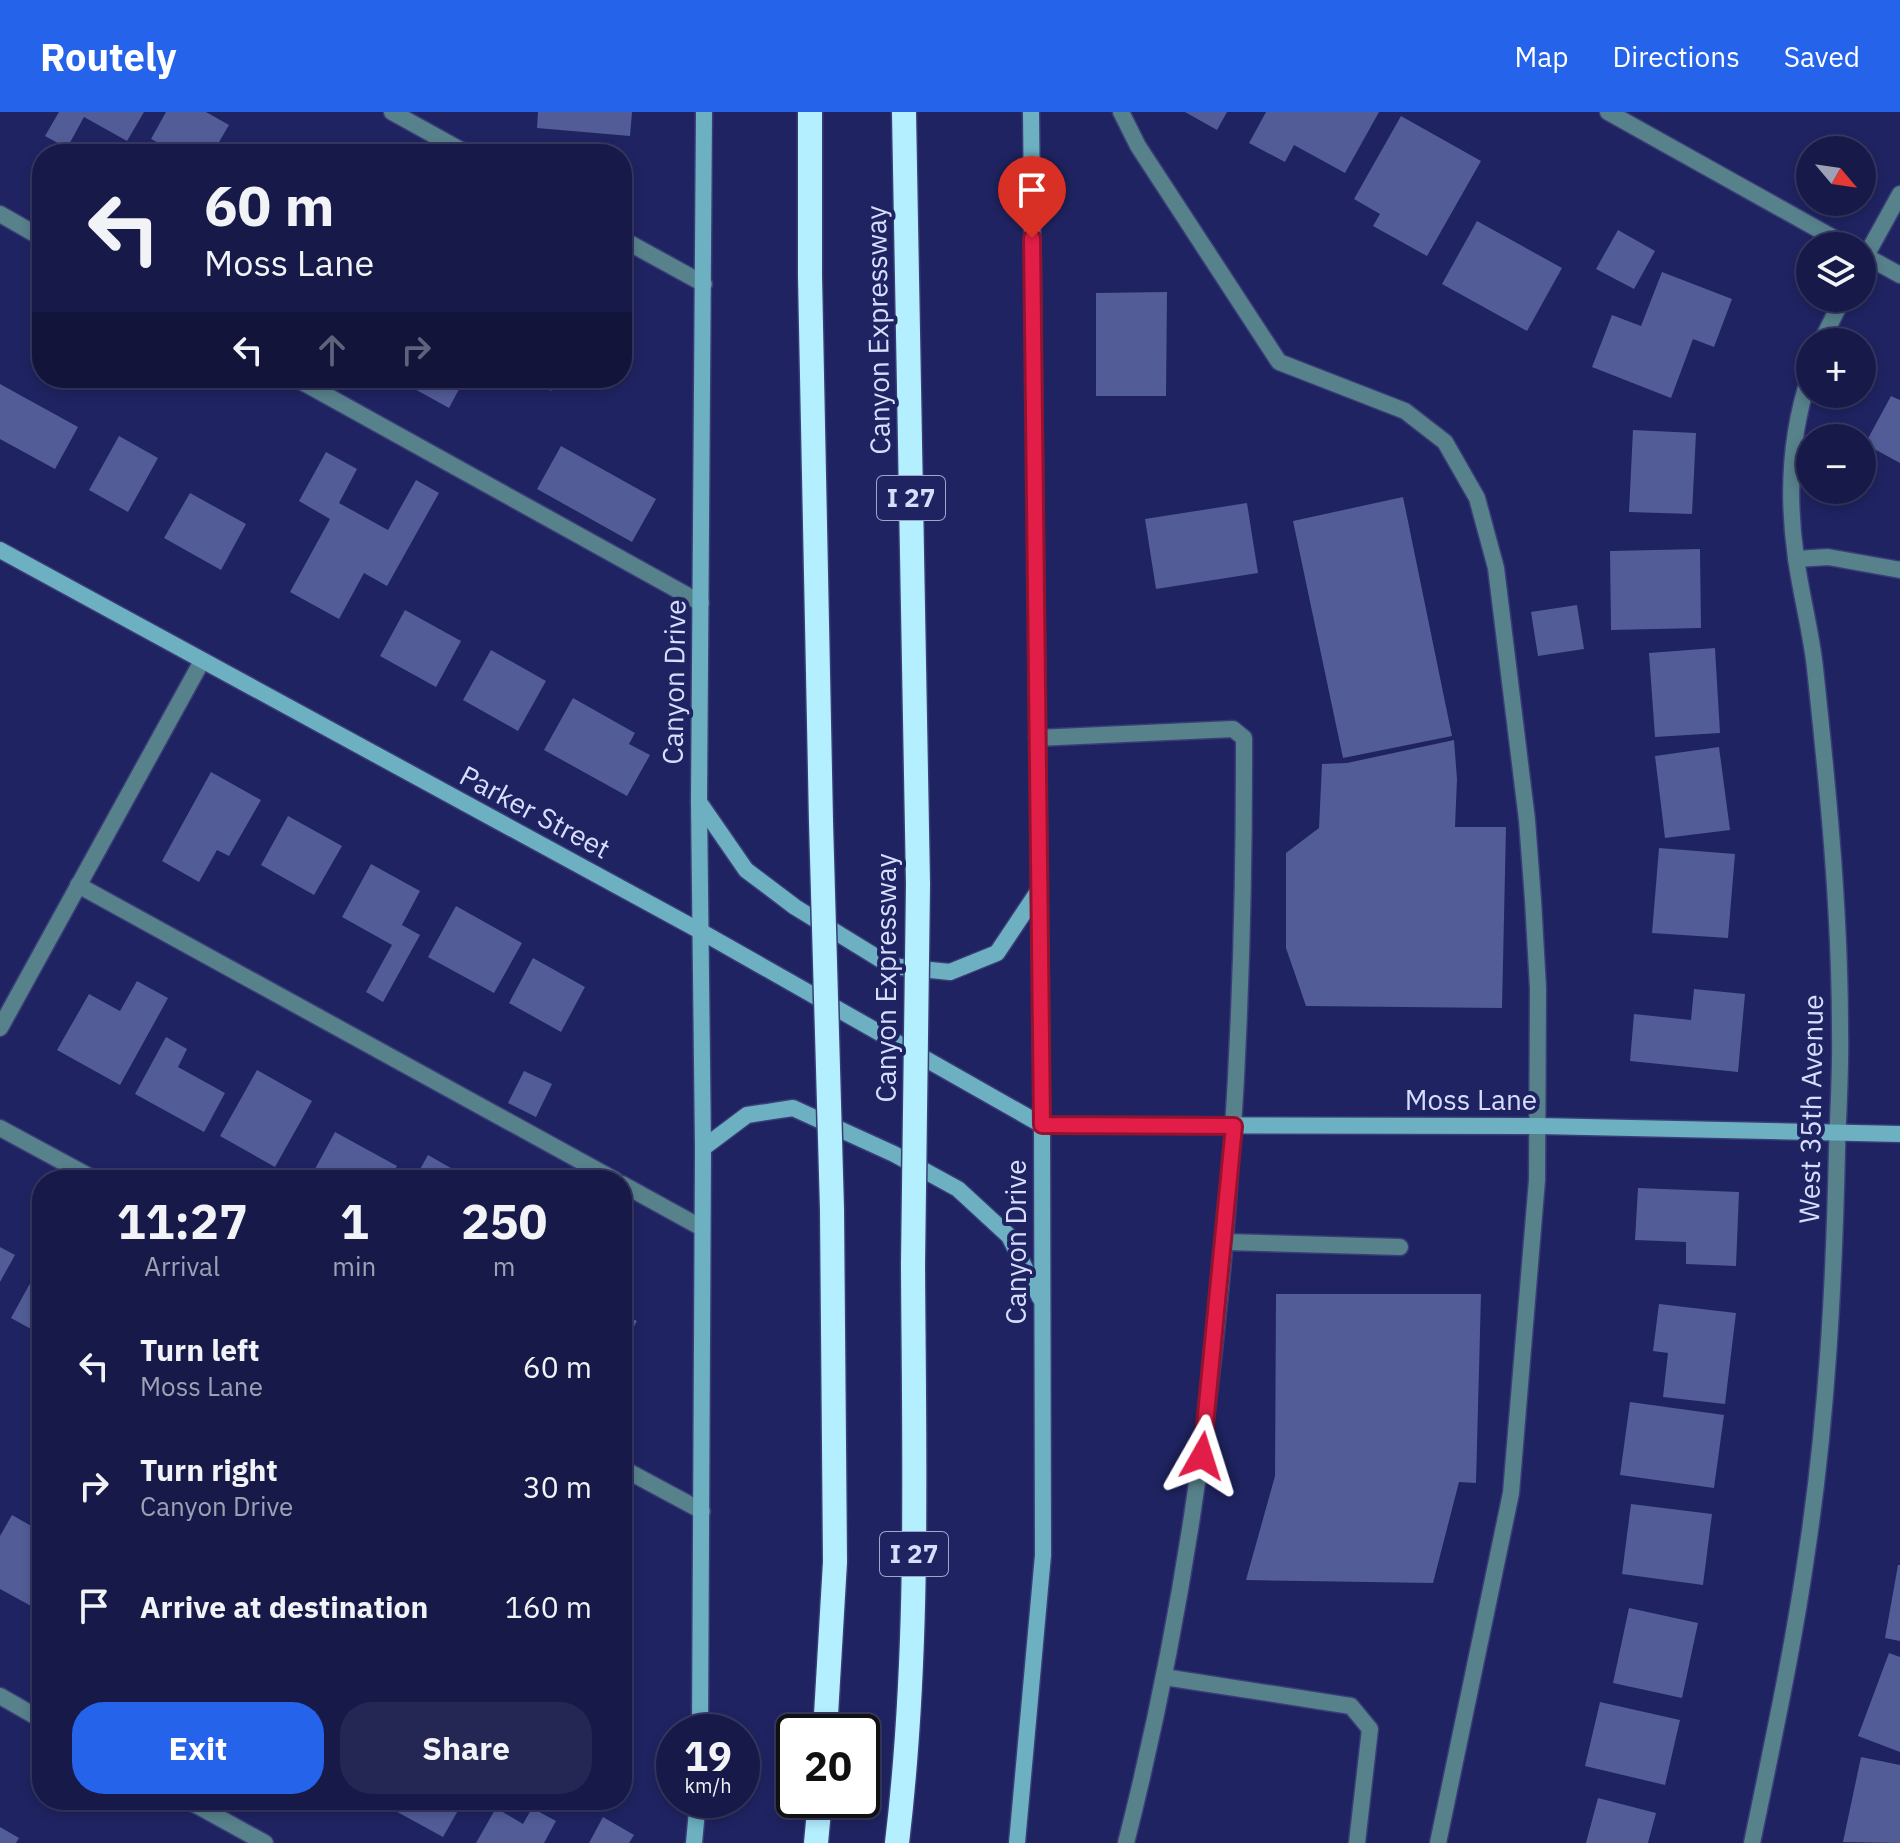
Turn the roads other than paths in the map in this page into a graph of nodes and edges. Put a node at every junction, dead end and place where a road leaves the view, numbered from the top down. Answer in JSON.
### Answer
{"nodes":[{"id":1,"x":392,"y":112,"type":"edge"},
{"id":2,"x":704,"y":112,"type":"edge"},
{"id":3,"x":810,"y":112,"type":"edge"},
{"id":4,"x":904,"y":112,"type":"edge"},
{"id":5,"x":915,"y":112,"type":"edge"},
{"id":6,"x":1031,"y":112,"type":"edge"},
{"id":7,"x":1121,"y":112,"type":"edge"},
{"id":8,"x":1608,"y":112,"type":"edge"},
{"id":9,"x":450,"y":144,"type":"edge"},
{"id":10,"x":905,"y":194,"type":"junction"},
{"id":11,"x":1900,"y":194,"type":"edge"},
{"id":12,"x":0,"y":214,"type":"edge"},
{"id":13,"x":32,"y":232,"type":"edge"},
{"id":14,"x":1823,"y":232,"type":"edge"},
{"id":15,"x":1876,"y":236,"type":"edge"},
{"id":16,"x":632,"y":244,"type":"edge"},
{"id":17,"x":1876,"y":264,"type":"edge"},
{"id":18,"x":1900,"y":275,"type":"edge"},
{"id":19,"x":704,"y":284,"type":"junction"},
{"id":20,"x":313,"y":388,"type":"edge"},
{"id":21,"x":1800,"y":408,"type":"edge"},
{"id":22,"x":0,"y":550,"type":"edge"},
{"id":23,"x":1796,"y":559,"type":"junction"},
{"id":24,"x":1900,"y":570,"type":"edge"},
{"id":25,"x":701,"y":603,"type":"junction"},
{"id":26,"x":202,"y":661,"type":"junction"},
{"id":27,"x":1037,"y":738,"type":"junction"},
{"id":28,"x":699,"y":802,"type":"junction"},
{"id":29,"x":78,"y":885,"type":"junction"},
{"id":30,"x":1039,"y":890,"type":"junction"},
{"id":31,"x":700,"y":931,"type":"junction"},
{"id":32,"x":0,"y":1028,"type":"edge"},
{"id":33,"x":1042,"y":1125,"type":"junction"},
{"id":34,"x":1234,"y":1126,"type":"junction"},
{"id":35,"x":1539,"y":1126,"type":"junction"},
{"id":36,"x":0,"y":1128,"type":"edge"},
{"id":37,"x":1837,"y":1133,"type":"junction"},
{"id":38,"x":1900,"y":1134,"type":"edge"},
{"id":39,"x":703,"y":1148,"type":"junction"},
{"id":40,"x":78,"y":1170,"type":"edge"},
{"id":41,"x":597,"y":1170,"type":"edge"},
{"id":42,"x":632,"y":1190,"type":"edge"},
{"id":43,"x":702,"y":1228,"type":"junction"},
{"id":44,"x":1225,"y":1242,"type":"junction"},
{"id":45,"x":1400,"y":1247,"type":"dead end"},
{"id":46,"x":1042,"y":1303,"type":"junction"},
{"id":47,"x":632,"y":1473,"type":"edge"},
{"id":48,"x":702,"y":1511,"type":"junction"},
{"id":49,"x":1164,"y":1677,"type":"junction"},
{"id":50,"x":0,"y":1696,"type":"edge"},
{"id":51,"x":32,"y":1714,"type":"edge"},
{"id":52,"x":700,"y":1714,"type":"edge"},
{"id":53,"x":826,"y":1714,"type":"edge"},
{"id":54,"x":205,"y":1810,"type":"edge"},
{"id":55,"x":696,"y":1818,"type":"edge"},
{"id":56,"x":818,"y":1818,"type":"edge"},
{"id":57,"x":265,"y":1843,"type":"edge"},
{"id":58,"x":694,"y":1843,"type":"edge"},
{"id":59,"x":816,"y":1843,"type":"edge"},
{"id":60,"x":897,"y":1843,"type":"edge"},
{"id":61,"x":1017,"y":1843,"type":"edge"},
{"id":62,"x":1126,"y":1843,"type":"edge"},
{"id":63,"x":1357,"y":1843,"type":"edge"},
{"id":64,"x":1438,"y":1843,"type":"edge"},
{"id":65,"x":1752,"y":1843,"type":"edge"}],
"edges":[{"from":1,"to":9,"type":"street"},
{"from":2,"to":19,"type":"main road","name":"Canyon Drive"},
{"from":3,"to":53,"type":"highway","name":"Canyon Expressway","bridge":true},
{"from":4,"to":10,"type":"highway","name":"Canyon Expressway","number":"I 27"},
{"from":5,"to":10,"type":"highway"},
{"from":6,"to":27,"type":"main road","name":"Canyon Drive"},
{"from":7,"to":35,"type":"street"},
{"from":8,"to":14,"type":"street"},
{"from":10,"to":60,"type":"highway","name":"Canyon Expressway","number":"I 27","bridge":true},
{"from":11,"to":15,"type":"street"},
{"from":12,"to":13,"type":"street"},
{"from":16,"to":19,"type":"street"},
{"from":17,"to":18,"type":"street"},
{"from":19,"to":25,"type":"main road","name":"Canyon Drive"},
{"from":20,"to":25,"type":"street"},
{"from":21,"to":23,"type":"street","name":"West 35th Avenue"},
{"from":22,"to":26,"type":"main road","name":"Parker Street"},
{"from":23,"to":24,"type":"street"},
{"from":23,"to":37,"type":"street","name":"West 35th Avenue"},
{"from":25,"to":28,"type":"main road","name":"Canyon Drive"},
{"from":26,"to":29,"type":"street"},
{"from":26,"to":31,"type":"main road","name":"Parker Street"},
{"from":27,"to":30,"type":"main road","name":"Canyon Drive"},
{"from":27,"to":34,"type":"street"},
{"from":28,"to":30,"type":"main road"},
{"from":28,"to":31,"type":"main road","name":"Canyon Drive"},
{"from":29,"to":32,"type":"street"},
{"from":29,"to":41,"type":"street"},
{"from":30,"to":33,"type":"main road","name":"Canyon Drive"},
{"from":31,"to":33,"type":"main road","name":"Parker Street"},
{"from":31,"to":39,"type":"main road","name":"Canyon Drive"},
{"from":33,"to":34,"type":"main road","name":"Moss Lane"},
{"from":33,"to":46,"type":"main road","name":"Canyon Drive"},
{"from":34,"to":35,"type":"main road","name":"Moss Lane"},
{"from":34,"to":44,"type":"street"},
{"from":35,"to":37,"type":"main road","name":"Moss Lane"},
{"from":35,"to":64,"type":"street"},
{"from":36,"to":40,"type":"street"},
{"from":37,"to":38,"type":"main road","name":"Moss Lane"},
{"from":37,"to":65,"type":"street","name":"West 35th Avenue"},
{"from":39,"to":43,"type":"main road","name":"Canyon Drive"},
{"from":39,"to":46,"type":"main road"},
{"from":42,"to":43,"type":"street"},
{"from":43,"to":48,"type":"main road","name":"Canyon Drive"},
{"from":44,"to":45,"type":"street"},
{"from":44,"to":49,"type":"street"},
{"from":46,"to":61,"type":"main road","name":"Canyon Drive"},
{"from":47,"to":48,"type":"street"},
{"from":48,"to":52,"type":"main road","name":"Canyon Drive"},
{"from":49,"to":62,"type":"street"},
{"from":49,"to":63,"type":"street"},
{"from":50,"to":51,"type":"street"},
{"from":54,"to":57,"type":"street"},
{"from":55,"to":58,"type":"main road"},
{"from":56,"to":59,"type":"highway"}]}
